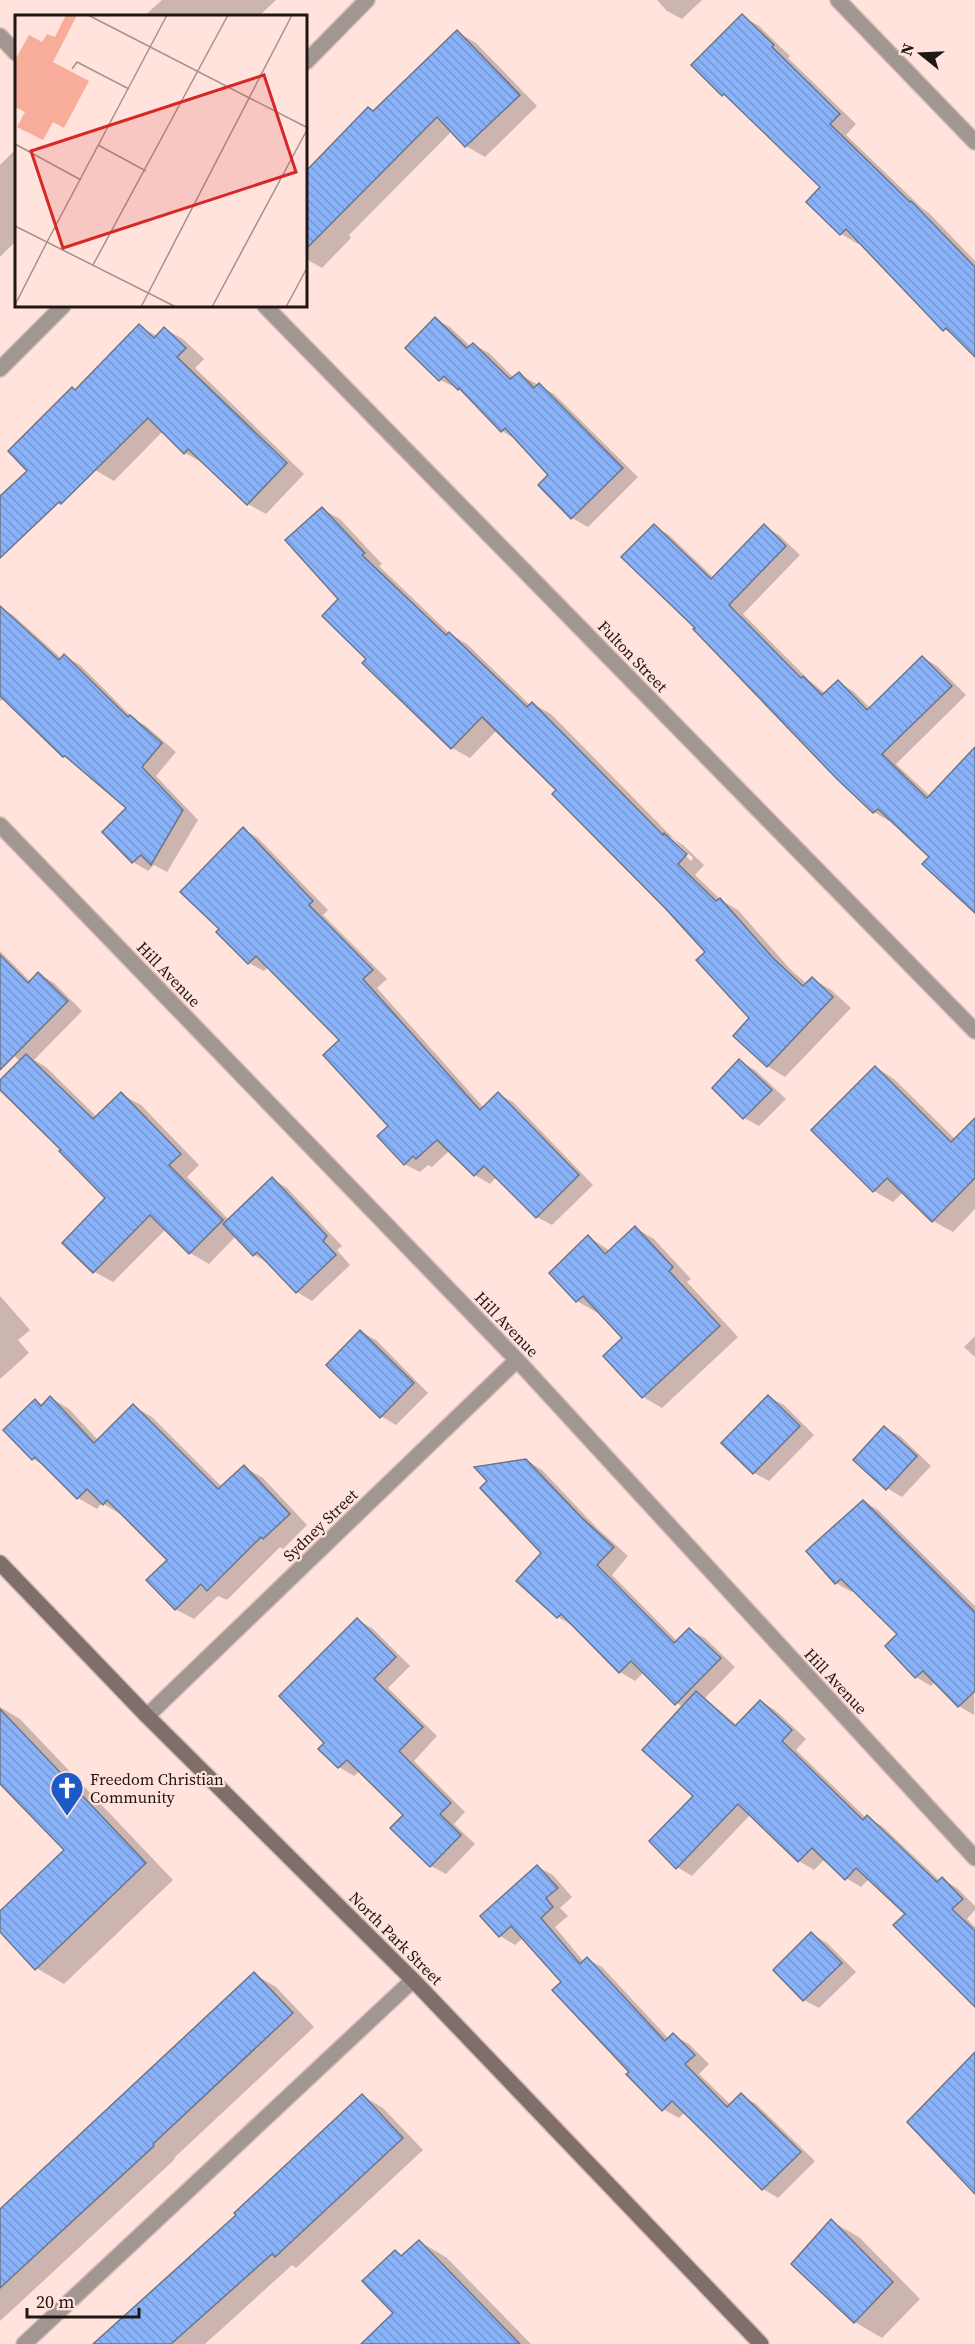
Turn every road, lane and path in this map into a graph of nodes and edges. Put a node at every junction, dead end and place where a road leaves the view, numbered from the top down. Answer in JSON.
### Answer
{"nodes":[{"id":1,"x":367,"y":0,"type":"edge"},
{"id":2,"x":838,"y":0,"type":"edge"},
{"id":3,"x":0,"y":36,"type":"edge"},
{"id":4,"x":15,"y":52,"type":"edge"},
{"id":5,"x":308,"y":60,"type":"edge"},
{"id":6,"x":975,"y":142,"type":"edge"},
{"id":7,"x":61,"y":308,"type":"edge"},
{"id":8,"x":267,"y":308,"type":"edge"},
{"id":9,"x":0,"y":369,"type":"edge"},
{"id":10,"x":0,"y":825,"type":"edge"},
{"id":11,"x":975,"y":1031,"type":"edge"},
{"id":12,"x":517,"y":1360,"type":"junction"},
{"id":13,"x":0,"y":1563,"type":"edge"},
{"id":14,"x":147,"y":1716,"type":"junction"},
{"id":15,"x":975,"y":1858,"type":"edge"},
{"id":16,"x":413,"y":1980,"type":"junction"},
{"id":17,"x":24,"y":2344,"type":"edge"},
{"id":18,"x":760,"y":2344,"type":"edge"}],
"edges":[{"from":1,"to":5,"type":"street"},
{"from":2,"to":6,"type":"street"},
{"from":3,"to":4,"type":"street"},
{"from":7,"to":9,"type":"street"},
{"from":8,"to":11,"type":"street","name":"Fulton Street"},
{"from":10,"to":12,"type":"street","name":"Hill Avenue"},
{"from":12,"to":14,"type":"street","name":"Sydney Street"},
{"from":12,"to":15,"type":"street","name":"Hill Avenue"},
{"from":13,"to":14,"type":"main road","name":"North Park Street"},
{"from":14,"to":16,"type":"main road","name":"North Park Street"},
{"from":16,"to":17,"type":"street"},
{"from":16,"to":18,"type":"main road","name":"North Park Street"}]}
